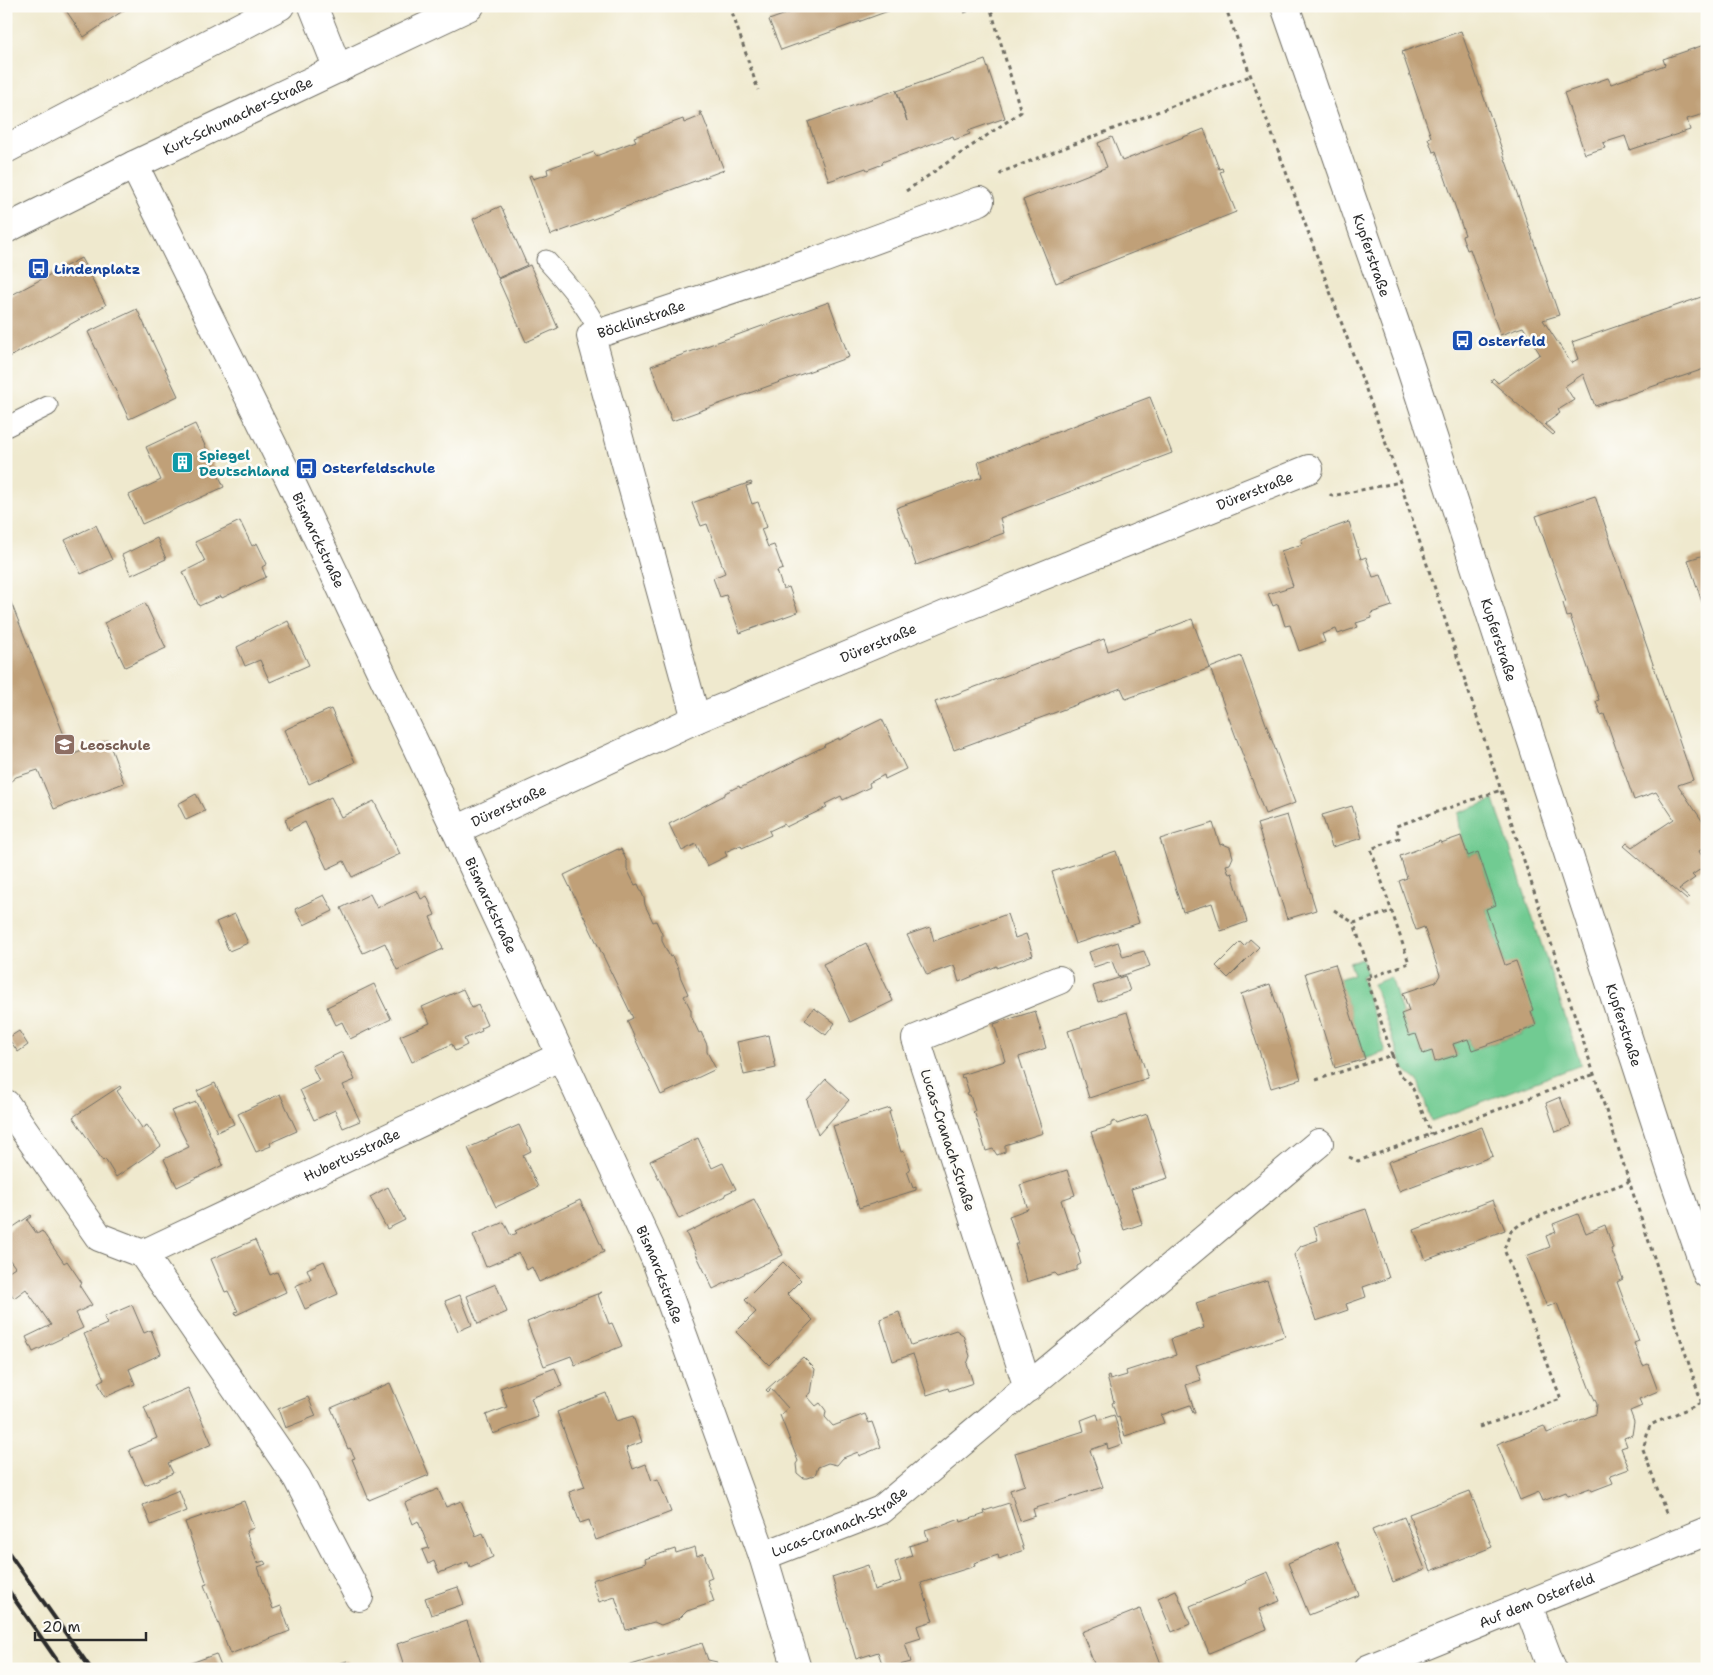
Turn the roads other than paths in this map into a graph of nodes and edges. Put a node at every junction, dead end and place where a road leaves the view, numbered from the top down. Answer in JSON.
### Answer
{"nodes":[{"id":1,"x":280,"y":6,"type":"edge"},
{"id":2,"x":313,"y":6,"type":"edge"},
{"id":3,"x":470,"y":6,"type":"edge"},
{"id":4,"x":1286,"y":6,"type":"edge"},
{"id":5,"x":338,"y":69,"type":"junction"},
{"id":6,"x":6,"y":149,"type":"edge"},
{"id":7,"x":134,"y":165,"type":"junction"},
{"id":8,"x":980,"y":200,"type":"road end"},
{"id":9,"x":6,"y":229,"type":"edge"},
{"id":10,"x":546,"y":260,"type":"dead end"},
{"id":11,"x":600,"y":333,"type":"junction"},
{"id":12,"x":48,"y":406,"type":"dead end"},
{"id":13,"x":6,"y":427,"type":"edge"},
{"id":14,"x":1309,"y":469,"type":"road end"},
{"id":15,"x":696,"y":719,"type":"junction"},
{"id":16,"x":456,"y":830,"type":"junction"},
{"id":17,"x":1059,"y":980,"type":"dead end"},
{"id":18,"x":562,"y":1056,"type":"junction"},
{"id":19,"x":6,"y":1104,"type":"edge"},
{"id":20,"x":1319,"y":1143,"type":"road end"},
{"id":21,"x":143,"y":1254,"type":"junction"},
{"id":22,"x":1707,"y":1274,"type":"edge"},
{"id":23,"x":1028,"y":1388,"type":"junction"},
{"id":24,"x":1707,"y":1531,"type":"edge"},
{"id":25,"x":763,"y":1556,"type":"junction"},
{"id":26,"x":360,"y":1597,"type":"dead end"},
{"id":27,"x":1527,"y":1603,"type":"junction"},
{"id":28,"x":797,"y":1669,"type":"edge"},
{"id":29,"x":1368,"y":1669,"type":"edge"},
{"id":30,"x":1552,"y":1669,"type":"edge"}],
"edges":[{"from":1,"to":6,"type":"street"},
{"from":2,"to":5,"type":"street"},
{"from":3,"to":5,"type":"street","name":"Kurt-Schumacher-Straße"},
{"from":4,"to":22,"type":"street","name":"Kupferstraße"},
{"from":5,"to":7,"type":"street","name":"Kurt-Schumacher-Straße"},
{"from":7,"to":9,"type":"street","name":"Kurt-Schumacher-Straße"},
{"from":7,"to":16,"type":"street","name":"Bismarckstraße"},
{"from":8,"to":11,"type":"street","name":"Böcklinstraße"},
{"from":10,"to":11,"type":"lane"},
{"from":11,"to":15,"type":"street","name":"Böcklinstraße"},
{"from":12,"to":13,"type":"lane"},
{"from":14,"to":15,"type":"street","name":"Dürerstraße"},
{"from":15,"to":16,"type":"street","name":"Dürerstraße"},
{"from":16,"to":18,"type":"street","name":"Bismarckstraße"},
{"from":17,"to":23,"type":"street","name":"Lucas-Cranach-Straße"},
{"from":18,"to":21,"type":"street","name":"Hubertusstraße"},
{"from":18,"to":25,"type":"street","name":"Bismarckstraße"},
{"from":19,"to":21,"type":"street"},
{"from":20,"to":23,"type":"street","name":"Lucas-Cranach-Straße"},
{"from":21,"to":26,"type":"street"},
{"from":23,"to":25,"type":"street","name":"Lucas-Cranach-Straße"},
{"from":24,"to":27,"type":"street","name":"Auf dem Osterfeld"},
{"from":25,"to":28,"type":"street","name":"Bismarckstraße"},
{"from":27,"to":29,"type":"street","name":"Auf dem Osterfeld"},
{"from":27,"to":30,"type":"street"}]}
